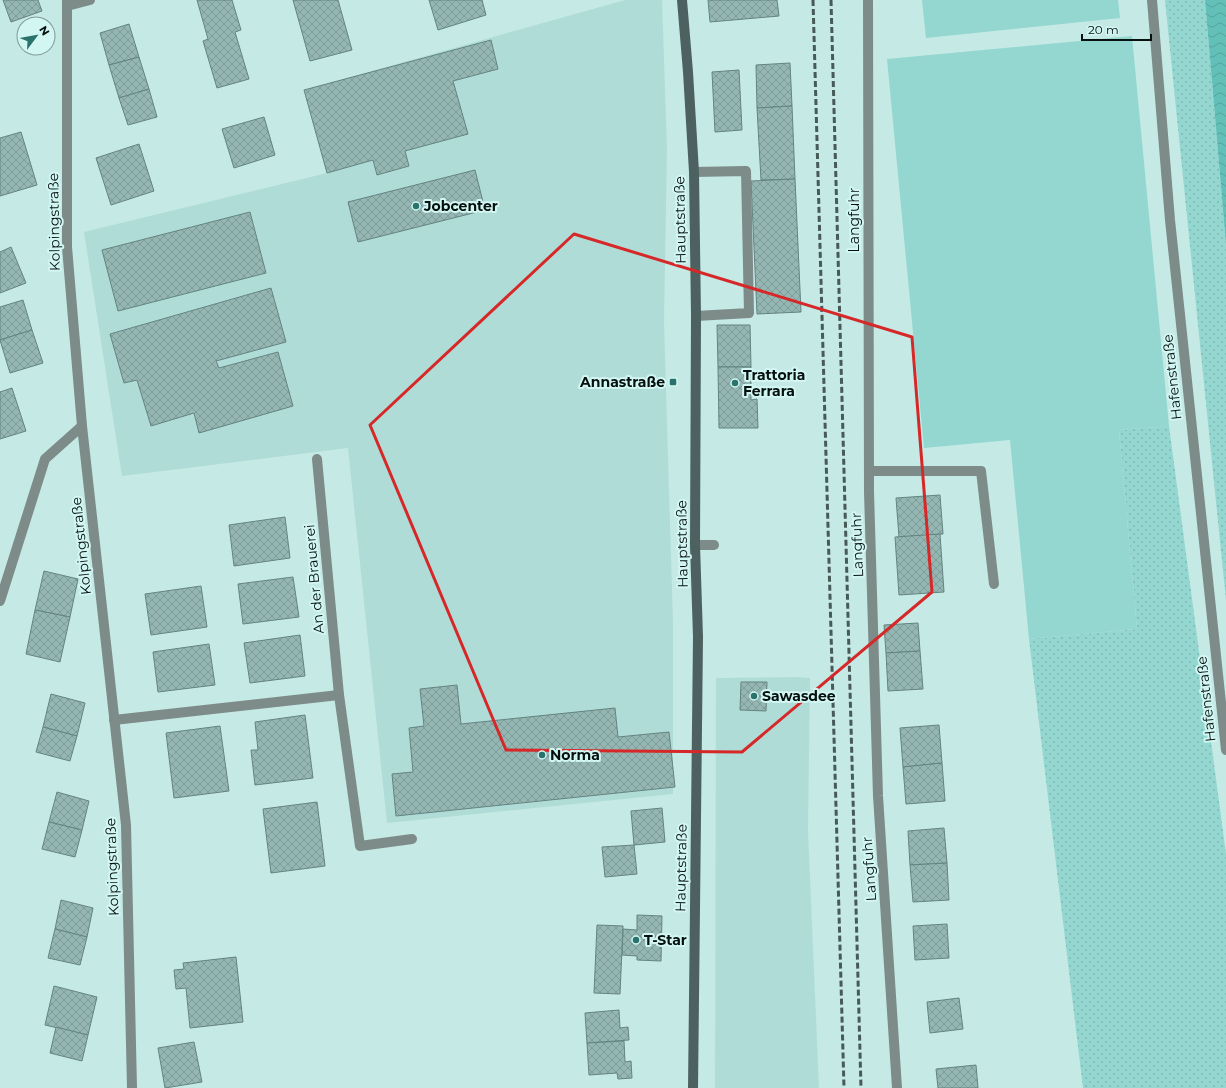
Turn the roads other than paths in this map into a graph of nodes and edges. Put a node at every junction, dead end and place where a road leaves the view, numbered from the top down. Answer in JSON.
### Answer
{"nodes":[{"id":1,"x":90,"y":0,"type":"edge"},
{"id":2,"x":682,"y":0,"type":"edge"},
{"id":3,"x":868,"y":0,"type":"edge"},
{"id":4,"x":1152,"y":0,"type":"edge"},
{"id":5,"x":67,"y":3,"type":"edge"},
{"id":6,"x":694,"y":172,"type":"junction"},
{"id":7,"x":696,"y":316,"type":"junction"},
{"id":8,"x":82,"y":426,"type":"junction"},
{"id":9,"x":317,"y":459,"type":"dead end"},
{"id":10,"x":870,"y":471,"type":"junction"},
{"id":11,"x":696,"y":545,"type":"junction"},
{"id":12,"x":714,"y":545,"type":"dead end"},
{"id":13,"x":994,"y":584,"type":"dead end"},
{"id":14,"x":0,"y":601,"type":"edge"},
{"id":15,"x":339,"y":695,"type":"junction"},
{"id":16,"x":114,"y":720,"type":"junction"},
{"id":17,"x":1226,"y":750,"type":"edge"},
{"id":18,"x":412,"y":839,"type":"dead end"},
{"id":19,"x":132,"y":1088,"type":"edge"},
{"id":20,"x":693,"y":1088,"type":"edge"},
{"id":21,"x":897,"y":1088,"type":"edge"}],
"edges":[{"from":1,"to":5,"type":"street"},
{"from":2,"to":6,"type":"main road","name":"Hauptstraße"},
{"from":3,"to":10,"type":"street","name":"Langfuhr"},
{"from":4,"to":17,"type":"street","name":"Hafenstraße"},
{"from":5,"to":8,"type":"street","name":"Kolpingstraße"},
{"from":6,"to":7,"type":"main road","name":"Hauptstraße"},
{"from":6,"to":7,"type":"street"},
{"from":7,"to":11,"type":"main road","name":"Hauptstraße"},
{"from":8,"to":14,"type":"street"},
{"from":8,"to":16,"type":"street","name":"Kolpingstraße"},
{"from":9,"to":15,"type":"street","name":"An der Brauerei"},
{"from":10,"to":13,"type":"street"},
{"from":10,"to":21,"type":"street","name":"Langfuhr"},
{"from":11,"to":12,"type":"street"},
{"from":11,"to":20,"type":"main road","name":"Hauptstraße"},
{"from":15,"to":16,"type":"street"},
{"from":15,"to":18,"type":"street","name":"An der Brauerei"},
{"from":16,"to":19,"type":"street","name":"Kolpingstraße"}]}
